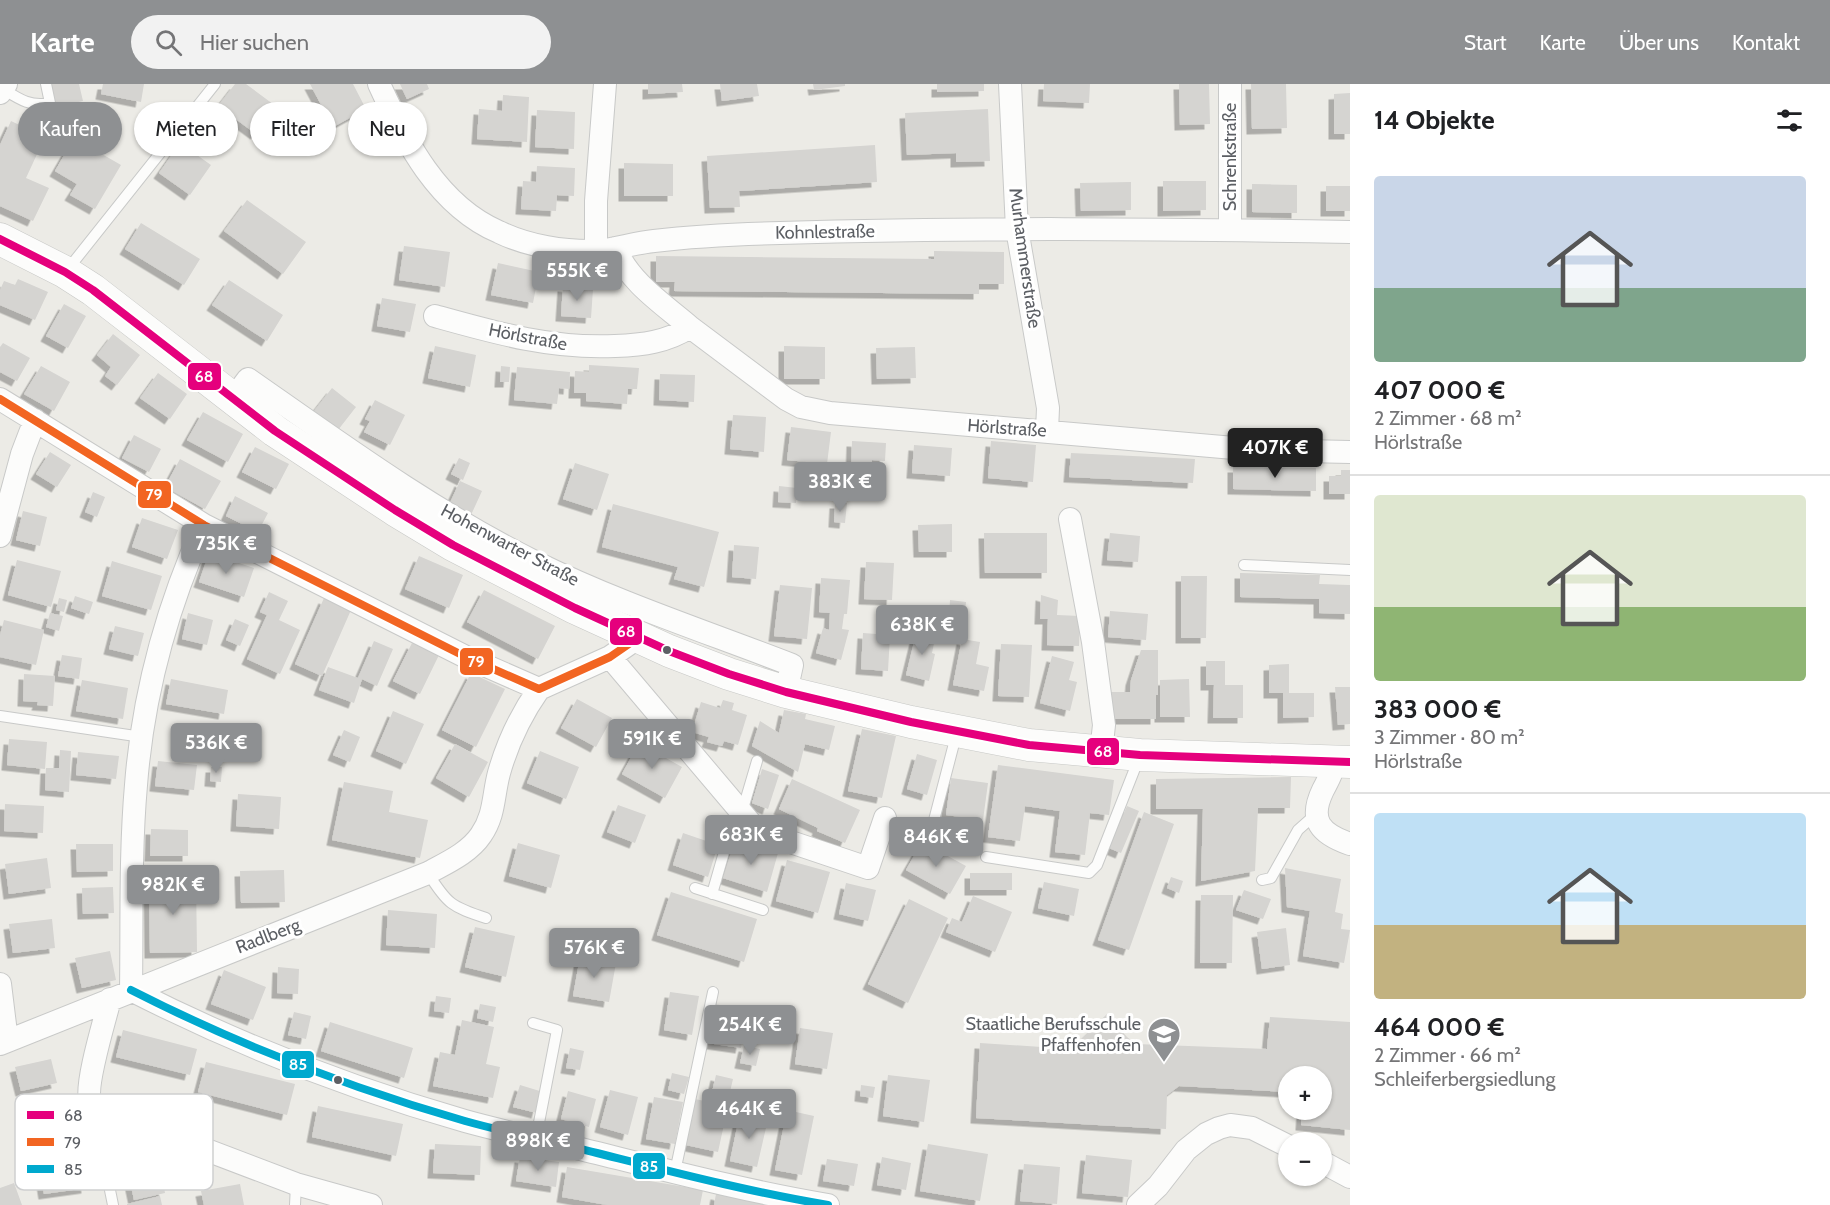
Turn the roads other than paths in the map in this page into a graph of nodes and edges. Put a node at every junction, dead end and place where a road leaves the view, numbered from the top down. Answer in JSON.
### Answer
{"nodes":[{"id":1,"x":46,"y":84,"type":"edge"},
{"id":2,"x":215,"y":84,"type":"edge"},
{"id":3,"x":379,"y":84,"type":"edge"},
{"id":4,"x":605,"y":84,"type":"edge"},
{"id":5,"x":1010,"y":84,"type":"edge"},
{"id":6,"x":1230,"y":84,"type":"edge"},
{"id":7,"x":3,"y":89,"type":"edge"},
{"id":8,"x":1017,"y":229,"type":"junction"},
{"id":9,"x":1230,"y":230,"type":"junction"},
{"id":10,"x":1350,"y":232,"type":"edge"},
{"id":11,"x":0,"y":239,"type":"edge"},
{"id":12,"x":605,"y":249,"type":"junction"},
{"id":13,"x":65,"y":272,"type":"junction"},
{"id":14,"x":435,"y":316,"type":"dead end"},
{"id":15,"x":690,"y":327,"type":"junction"},
{"id":16,"x":0,"y":399,"type":"edge"},
{"id":17,"x":233,"y":399,"type":"junction"},
{"id":18,"x":35,"y":420,"type":"junction"},
{"id":19,"x":1047,"y":431,"type":"junction"},
{"id":20,"x":1350,"y":452,"type":"edge"},
{"id":21,"x":1070,"y":519,"type":"dead end"},
{"id":22,"x":204,"y":525,"type":"junction"},
{"id":23,"x":0,"y":536,"type":"edge"},
{"id":24,"x":1244,"y":565,"type":"dead end"},
{"id":25,"x":1350,"y":570,"type":"edge"},
{"id":26,"x":639,"y":637,"type":"junction"},
{"id":27,"x":610,"y":657,"type":"junction"},
{"id":28,"x":539,"y":689,"type":"junction"},
{"id":29,"x":786,"y":692,"type":"junction"},
{"id":30,"x":0,"y":716,"type":"edge"},
{"id":31,"x":957,"y":732,"type":"junction"},
{"id":32,"x":142,"y":737,"type":"junction"},
{"id":33,"x":1101,"y":752,"type":"junction"},
{"id":34,"x":1140,"y":755,"type":"junction"},
{"id":35,"x":757,"y":761,"type":"dead end"},
{"id":36,"x":1342,"y":762,"type":"edge"},
{"id":37,"x":742,"y":812,"type":"junction"},
{"id":38,"x":1317,"y":814,"type":"junction"},
{"id":39,"x":885,"y":818,"type":"dead end"},
{"id":40,"x":970,"y":838,"type":"dead end"},
{"id":41,"x":1350,"y":844,"type":"edge"},
{"id":42,"x":986,"y":857,"type":"dead end"},
{"id":43,"x":428,"y":873,"type":"junction"},
{"id":44,"x":1262,"y":880,"type":"dead end"},
{"id":45,"x":695,"y":888,"type":"dead end"},
{"id":46,"x":712,"y":894,"type":"junction"},
{"id":47,"x":763,"y":910,"type":"dead end"},
{"id":48,"x":486,"y":918,"type":"dead end"},
{"id":49,"x":0,"y":984,"type":"edge"},
{"id":50,"x":131,"y":990,"type":"junction"},
{"id":51,"x":713,"y":992,"type":"dead end"},
{"id":52,"x":110,"y":999,"type":"junction"},
{"id":53,"x":533,"y":1023,"type":"dead end"},
{"id":54,"x":3,"y":1042,"type":"edge"},
{"id":55,"x":90,"y":1094,"type":"edge"},
{"id":56,"x":536,"y":1138,"type":"junction"},
{"id":57,"x":1278,"y":1141,"type":"edge"},
{"id":58,"x":213,"y":1158,"type":"edge"},
{"id":59,"x":1332,"y":1167,"type":"edge"},
{"id":60,"x":675,"y":1172,"type":"junction"},
{"id":61,"x":1350,"y":1177,"type":"edge"},
{"id":62,"x":110,"y":1190,"type":"edge"},
{"id":63,"x":295,"y":1195,"type":"edge"},
{"id":64,"x":113,"y":1205,"type":"edge"},
{"id":65,"x":371,"y":1205,"type":"edge"},
{"id":66,"x":828,"y":1205,"type":"edge"},
{"id":67,"x":1138,"y":1205,"type":"edge"}],
"edges":[{"from":1,"to":7,"type":"lane"},
{"from":2,"to":13,"type":"lane"},
{"from":3,"to":12,"type":"street","name":"Kohnlestraße"},
{"from":4,"to":12,"type":"street"},
{"from":5,"to":8,"type":"street","name":"Murhammerstraße"},
{"from":6,"to":9,"type":"street","name":"Schrenkstraße"},
{"from":8,"to":9,"type":"street","name":"Kohnlestraße"},
{"from":8,"to":12,"type":"street","name":"Kohnlestraße"},
{"from":8,"to":19,"type":"street","name":"Murhammerstraße"},
{"from":9,"to":10,"type":"street","name":"Kohnlestraße"},
{"from":11,"to":13,"type":"street","name":"Hohenwarter Straße"},
{"from":12,"to":15,"type":"street","name":"Hörlstraße"},
{"from":13,"to":17,"type":"street","name":"Hohenwarter Straße"},
{"from":14,"to":15,"type":"street","name":"Hörlstraße"},
{"from":15,"to":19,"type":"street","name":"Hörlstraße"},
{"from":16,"to":18,"type":"street"},
{"from":17,"to":26,"type":"street","name":"Hohenwarter Straße"},
{"from":17,"to":29,"type":"street","name":"Hohenwarter Straße"},
{"from":18,"to":22,"type":"street"},
{"from":18,"to":23,"type":"street"},
{"from":19,"to":20,"type":"street","name":"Hörlstraße"},
{"from":21,"to":33,"type":"street"},
{"from":22,"to":28,"type":"street"},
{"from":22,"to":32,"type":"street"},
{"from":24,"to":25,"type":"lane"},
{"from":26,"to":27,"type":"street"},
{"from":26,"to":29,"type":"street","name":"Hohenwarter Straße"},
{"from":27,"to":28,"type":"street"},
{"from":27,"to":37,"type":"street"},
{"from":28,"to":43,"type":"street","name":"Radlberg"},
{"from":29,"to":31,"type":"street","name":"Hohenwarter Straße"},
{"from":30,"to":32,"type":"lane"},
{"from":31,"to":33,"type":"street","name":"Hohenwarter Straße"},
{"from":31,"to":40,"type":"lane"},
{"from":32,"to":50,"type":"street"},
{"from":33,"to":34,"type":"street","name":"Hohenwarter Straße"},
{"from":34,"to":36,"type":"street","name":"Hohenwarter Straße"},
{"from":34,"to":42,"type":"lane"},
{"from":35,"to":37,"type":"lane"},
{"from":36,"to":38,"type":"street"},
{"from":37,"to":39,"type":"street"},
{"from":37,"to":46,"type":"lane"},
{"from":38,"to":41,"type":"street"},
{"from":38,"to":44,"type":"lane"},
{"from":43,"to":48,"type":"lane"},
{"from":43,"to":50,"type":"street","name":"Radlberg"},
{"from":45,"to":46,"type":"lane"},
{"from":46,"to":47,"type":"lane"},
{"from":49,"to":54,"type":"street"},
{"from":50,"to":52,"type":"street","name":"Radlberg"},
{"from":50,"to":56,"type":"street"},
{"from":51,"to":60,"type":"lane"},
{"from":52,"to":54,"type":"street","name":"Radlberg"},
{"from":52,"to":55,"type":"street"},
{"from":53,"to":56,"type":"lane"},
{"from":56,"to":60,"type":"street"},
{"from":57,"to":67,"type":"street"},
{"from":58,"to":63,"type":"street"},
{"from":59,"to":61,"type":"street"},
{"from":60,"to":66,"type":"street"},
{"from":62,"to":64,"type":"lane"},
{"from":63,"to":65,"type":"street"}]}
